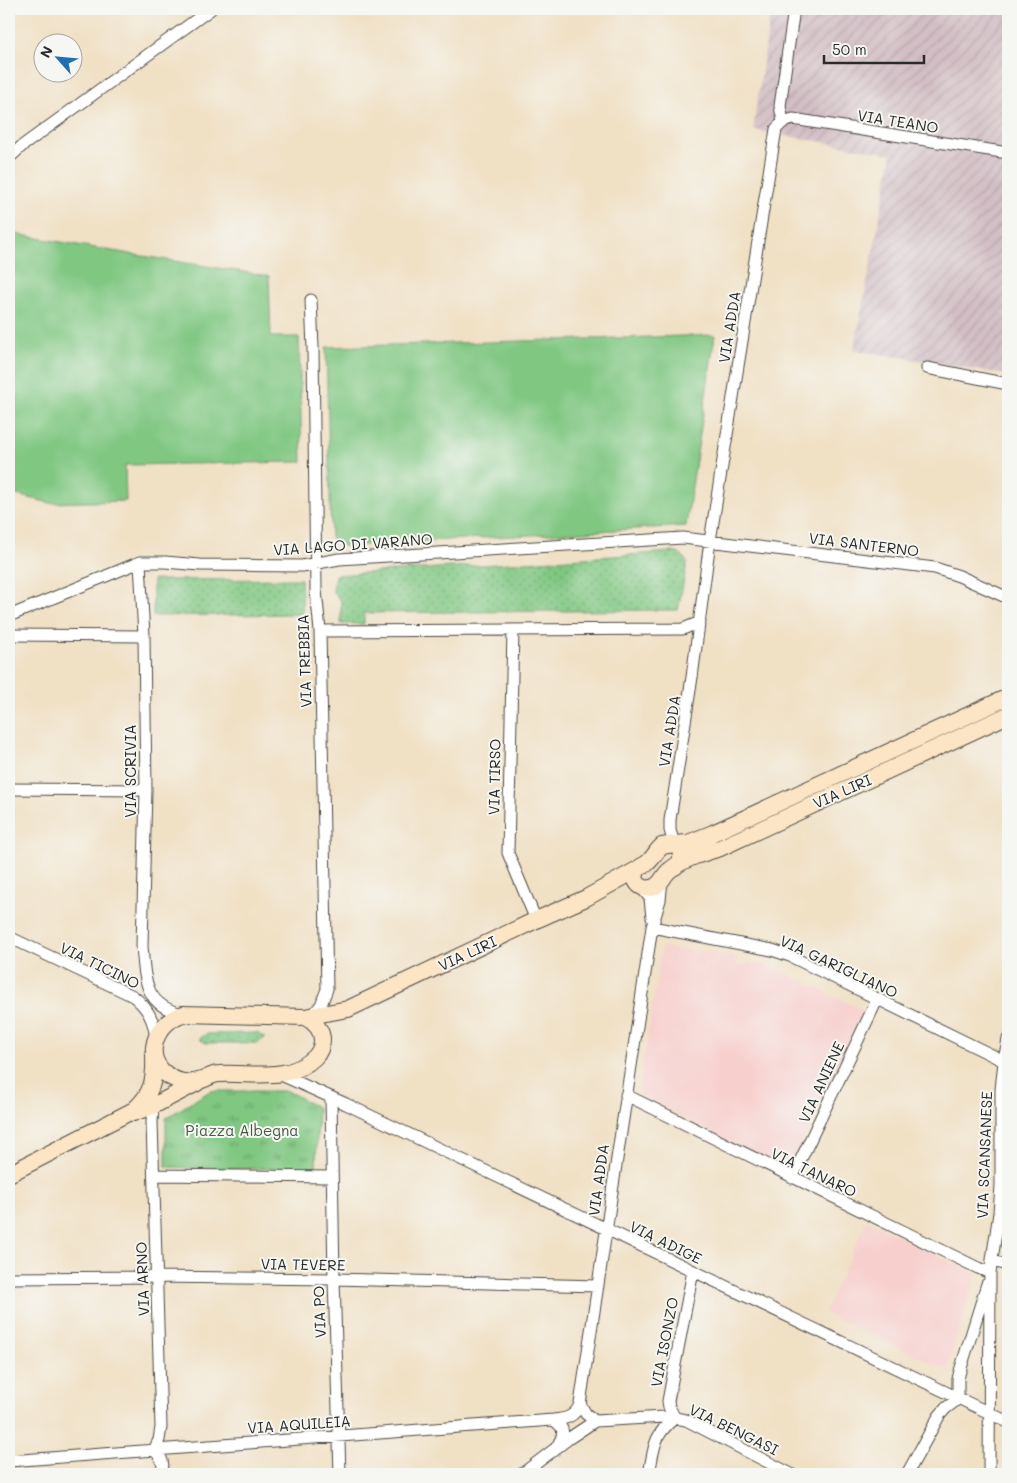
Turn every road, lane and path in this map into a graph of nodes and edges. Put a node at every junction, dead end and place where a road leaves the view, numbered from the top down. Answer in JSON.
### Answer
{"nodes":[{"id":1,"x":210,"y":9,"type":"edge"},
{"id":2,"x":794,"y":9,"type":"edge"},
{"id":3,"x":783,"y":122,"type":"junction"},
{"id":4,"x":22,"y":146,"type":"junction"},
{"id":5,"x":9,"y":151,"type":"edge"},
{"id":6,"x":1008,"y":153,"type":"edge"},
{"id":7,"x":9,"y":158,"type":"edge"},
{"id":8,"x":311,"y":300,"type":"dead end"},
{"id":9,"x":927,"y":368,"type":"dead end"},
{"id":10,"x":1008,"y":384,"type":"edge"},
{"id":11,"x":710,"y":541,"type":"junction"},
{"id":12,"x":140,"y":562,"type":"junction"},
{"id":13,"x":316,"y":563,"type":"junction"},
{"id":14,"x":1008,"y":598,"type":"edge"},
{"id":15,"x":9,"y":616,"type":"edge"},
{"id":16,"x":700,"y":622,"type":"junction"},
{"id":17,"x":513,"y":630,"type":"junction"},
{"id":18,"x":320,"y":631,"type":"junction"},
{"id":19,"x":9,"y":635,"type":"edge"},
{"id":20,"x":144,"y":636,"type":"junction"},
{"id":21,"x":1008,"y":697,"type":"edge"},
{"id":22,"x":1008,"y":715,"type":"edge"},
{"id":23,"x":9,"y":789,"type":"edge"},
{"id":24,"x":146,"y":790,"type":"junction"},
{"id":25,"x":674,"y":844,"type":"junction"},
{"id":26,"x":675,"y":867,"type":"junction"},
{"id":27,"x":638,"y":869,"type":"junction"},
{"id":28,"x":662,"y":880,"type":"junction"},
{"id":29,"x":640,"y":886,"type":"junction"},
{"id":30,"x":586,"y":898,"type":"junction"},
{"id":31,"x":536,"y":920,"type":"junction"},
{"id":32,"x":652,"y":927,"type":"junction"},
{"id":33,"x":9,"y":937,"type":"edge"},
{"id":34,"x":145,"y":980,"type":"junction"},
{"id":35,"x":125,"y":992,"type":"junction"},
{"id":36,"x":877,"y":1000,"type":"junction"},
{"id":37,"x":348,"y":1009,"type":"junction"},
{"id":38,"x":183,"y":1014,"type":"junction"},
{"id":39,"x":308,"y":1017,"type":"junction"},
{"id":40,"x":156,"y":1039,"type":"junction"},
{"id":41,"x":1008,"y":1039,"type":"edge"},
{"id":42,"x":322,"y":1044,"type":"junction"},
{"id":43,"x":154,"y":1056,"type":"junction"},
{"id":44,"x":1006,"y":1062,"type":"edge"},
{"id":45,"x":279,"y":1074,"type":"junction"},
{"id":46,"x":200,"y":1081,"type":"junction"},
{"id":47,"x":626,"y":1095,"type":"junction"},
{"id":48,"x":330,"y":1097,"type":"junction"},
{"id":49,"x":153,"y":1106,"type":"junction"},
{"id":50,"x":126,"y":1115,"type":"junction"},
{"id":51,"x":9,"y":1174,"type":"edge"},
{"id":52,"x":154,"y":1175,"type":"junction"},
{"id":53,"x":332,"y":1177,"type":"junction"},
{"id":54,"x":792,"y":1178,"type":"junction"},
{"id":55,"x":607,"y":1230,"type":"junction"},
{"id":56,"x":992,"y":1261,"type":"junction"},
{"id":57,"x":1008,"y":1266,"type":"edge"},
{"id":58,"x":693,"y":1272,"type":"junction"},
{"id":59,"x":990,"y":1273,"type":"junction"},
{"id":60,"x":156,"y":1277,"type":"junction"},
{"id":61,"x":9,"y":1278,"type":"edge"},
{"id":62,"x":334,"y":1279,"type":"junction"},
{"id":63,"x":598,"y":1286,"type":"junction"},
{"id":64,"x":958,"y":1398,"type":"junction"},
{"id":65,"x":580,"y":1404,"type":"junction"},
{"id":66,"x":990,"y":1413,"type":"junction"},
{"id":67,"x":674,"y":1418,"type":"junction"},
{"id":68,"x":553,"y":1420,"type":"junction"},
{"id":69,"x":595,"y":1421,"type":"junction"},
{"id":70,"x":1008,"y":1422,"type":"edge"},
{"id":71,"x":338,"y":1436,"type":"junction"},
{"id":72,"x":154,"y":1450,"type":"junction"},
{"id":73,"x":554,"y":1451,"type":"junction"},
{"id":74,"x":9,"y":1461,"type":"edge"},
{"id":75,"x":161,"y":1474,"type":"edge"},
{"id":76,"x":340,"y":1474,"type":"edge"},
{"id":77,"x":522,"y":1474,"type":"edge"},
{"id":78,"x":649,"y":1474,"type":"edge"},
{"id":79,"x":791,"y":1474,"type":"edge"},
{"id":80,"x":907,"y":1474,"type":"edge"},
{"id":81,"x":989,"y":1474,"type":"edge"}],
"edges":[{"from":1,"to":4,"type":"street"},
{"from":2,"to":3,"type":"street"},
{"from":3,"to":6,"type":"street","name":"VIA TEANO"},
{"from":3,"to":11,"type":"street","name":"VIA ADDA"},
{"from":4,"to":5,"type":"street"},
{"from":4,"to":7,"type":"street"},
{"from":8,"to":13,"type":"street","name":"VIA TREBBIA"},
{"from":9,"to":10,"type":"street"},
{"from":11,"to":13,"type":"street","name":"VIA LAGO DI VARANO"},
{"from":11,"to":14,"type":"street","name":"VIA SANTERNO"},
{"from":11,"to":16,"type":"street","name":"VIA ADDA"},
{"from":12,"to":13,"type":"street","name":"VIA LAGO DI VARANO"},
{"from":12,"to":15,"type":"street","name":"VIA LAGO DI VARANO"},
{"from":12,"to":20,"type":"street","name":"VIA SCRIVIA"},
{"from":13,"to":18,"type":"street","name":"VIA TREBBIA"},
{"from":16,"to":17,"type":"street"},
{"from":16,"to":25,"type":"street","name":"VIA ADDA"},
{"from":17,"to":18,"type":"street"},
{"from":17,"to":31,"type":"street","name":"VIA TIRSO"},
{"from":18,"to":39,"type":"street","name":"VIA TREBBIA"},
{"from":19,"to":20,"type":"street"},
{"from":20,"to":24,"type":"street","name":"VIA SCRIVIA"},
{"from":21,"to":25,"type":"main road","name":"VIA LIRI"},
{"from":22,"to":26,"type":"main road","name":"VIA LIRI"},
{"from":23,"to":24,"type":"street"},
{"from":24,"to":34,"type":"street","name":"VIA SCRIVIA"},
{"from":25,"to":26,"type":"main road"},
{"from":25,"to":27,"type":"main road","name":"VIA LIRI"},
{"from":26,"to":28,"type":"main road","name":"VIA LIRI"},
{"from":27,"to":29,"type":"main road"},
{"from":27,"to":30,"type":"main road","name":"VIA LIRI"},
{"from":28,"to":29,"type":"main road","name":"VIA LIRI"},
{"from":28,"to":32,"type":"street","name":"VIA ADDA"},
{"from":29,"to":30,"type":"main road","name":"VIA LIRI"},
{"from":29,"to":32,"type":"street","name":"VIA ADDA"},
{"from":30,"to":31,"type":"main road","name":"VIA LIRI"},
{"from":31,"to":37,"type":"main road","name":"VIA LIRI"},
{"from":32,"to":36,"type":"street","name":"VIA GARIGLIANO"},
{"from":32,"to":47,"type":"street","name":"VIA ADDA"},
{"from":33,"to":35,"type":"street","name":"VIA TICINO"},
{"from":34,"to":35,"type":"street"},
{"from":34,"to":38,"type":"street","name":"VIA SCRIVIA"},
{"from":35,"to":40,"type":"street","name":"VIA TICINO"},
{"from":36,"to":44,"type":"street","name":"VIA GARIGLIANO"},
{"from":36,"to":54,"type":"street","name":"VIA ANIENE"},
{"from":37,"to":39,"type":"main road","name":"VIA LIRI"},
{"from":37,"to":42,"type":"main road","name":"VIA LIRI"},
{"from":38,"to":39,"type":"main road","name":"VIA LIRI"},
{"from":38,"to":40,"type":"main road"},
{"from":39,"to":42,"type":"main road"},
{"from":40,"to":43,"type":"main road"},
{"from":41,"to":44,"type":"street","name":"VIA SCANSANESE"},
{"from":42,"to":45,"type":"main road","name":"VIA LIRI"},
{"from":43,"to":46,"type":"main road"},
{"from":43,"to":50,"type":"main road"},
{"from":44,"to":56,"type":"street","name":"VIA SCANSANESE"},
{"from":45,"to":46,"type":"main road","name":"VIA LIRI"},
{"from":45,"to":48,"type":"street","name":"VIA ADIGE"},
{"from":46,"to":49,"type":"main road"},
{"from":47,"to":54,"type":"street","name":"VIA TANARO"},
{"from":47,"to":55,"type":"street","name":"VIA ADDA"},
{"from":48,"to":53,"type":"street","name":"VIA PO"},
{"from":48,"to":55,"type":"street","name":"VIA ADIGE"},
{"from":49,"to":50,"type":"main road"},
{"from":49,"to":52,"type":"street","name":"VIA ARNO"},
{"from":50,"to":51,"type":"main road"},
{"from":52,"to":53,"type":"street"},
{"from":52,"to":60,"type":"street","name":"VIA ARNO"},
{"from":53,"to":62,"type":"street","name":"VIA PO"},
{"from":54,"to":59,"type":"street","name":"VIA TANARO"},
{"from":55,"to":58,"type":"street","name":"VIA ADIGE"},
{"from":55,"to":63,"type":"street","name":"VIA ADDA"},
{"from":56,"to":57,"type":"street"},
{"from":56,"to":59,"type":"street","name":"VIA SCANSANESE"},
{"from":58,"to":64,"type":"street","name":"VIA ADIGE"},
{"from":58,"to":67,"type":"street","name":"VIA ISONZO"},
{"from":59,"to":64,"type":"street","name":"VIA SCANSANESE"},
{"from":59,"to":66,"type":"street","name":"VIA SCANSANESE"},
{"from":60,"to":61,"type":"street","name":"VIA TEVERE"},
{"from":60,"to":62,"type":"street","name":"VIA TEVERE"},
{"from":60,"to":72,"type":"street","name":"VIA ARNO"},
{"from":62,"to":63,"type":"street","name":"VIA TEVERE"},
{"from":62,"to":71,"type":"street","name":"VIA PO"},
{"from":63,"to":65,"type":"street","name":"VIA ADDA"},
{"from":64,"to":66,"type":"street","name":"VIA ADIGE"},
{"from":64,"to":80,"type":"street"},
{"from":65,"to":68,"type":"street"},
{"from":65,"to":69,"type":"street"},
{"from":66,"to":70,"type":"street","name":"VIA ADIGE"},
{"from":66,"to":81,"type":"street","name":"VIA SCANSANESE"},
{"from":67,"to":69,"type":"street","name":"VIA BENGASI"},
{"from":67,"to":78,"type":"street"},
{"from":67,"to":79,"type":"street","name":"VIA BENGASI"},
{"from":68,"to":71,"type":"street","name":"VIA AQUILEIA"},
{"from":68,"to":73,"type":"street"},
{"from":69,"to":73,"type":"street"},
{"from":71,"to":72,"type":"street","name":"VIA AQUILEIA"},
{"from":71,"to":76,"type":"street","name":"VIA PO"},
{"from":72,"to":74,"type":"street","name":"VIA AQUILEIA"},
{"from":72,"to":75,"type":"street"},
{"from":73,"to":77,"type":"street"}]}
